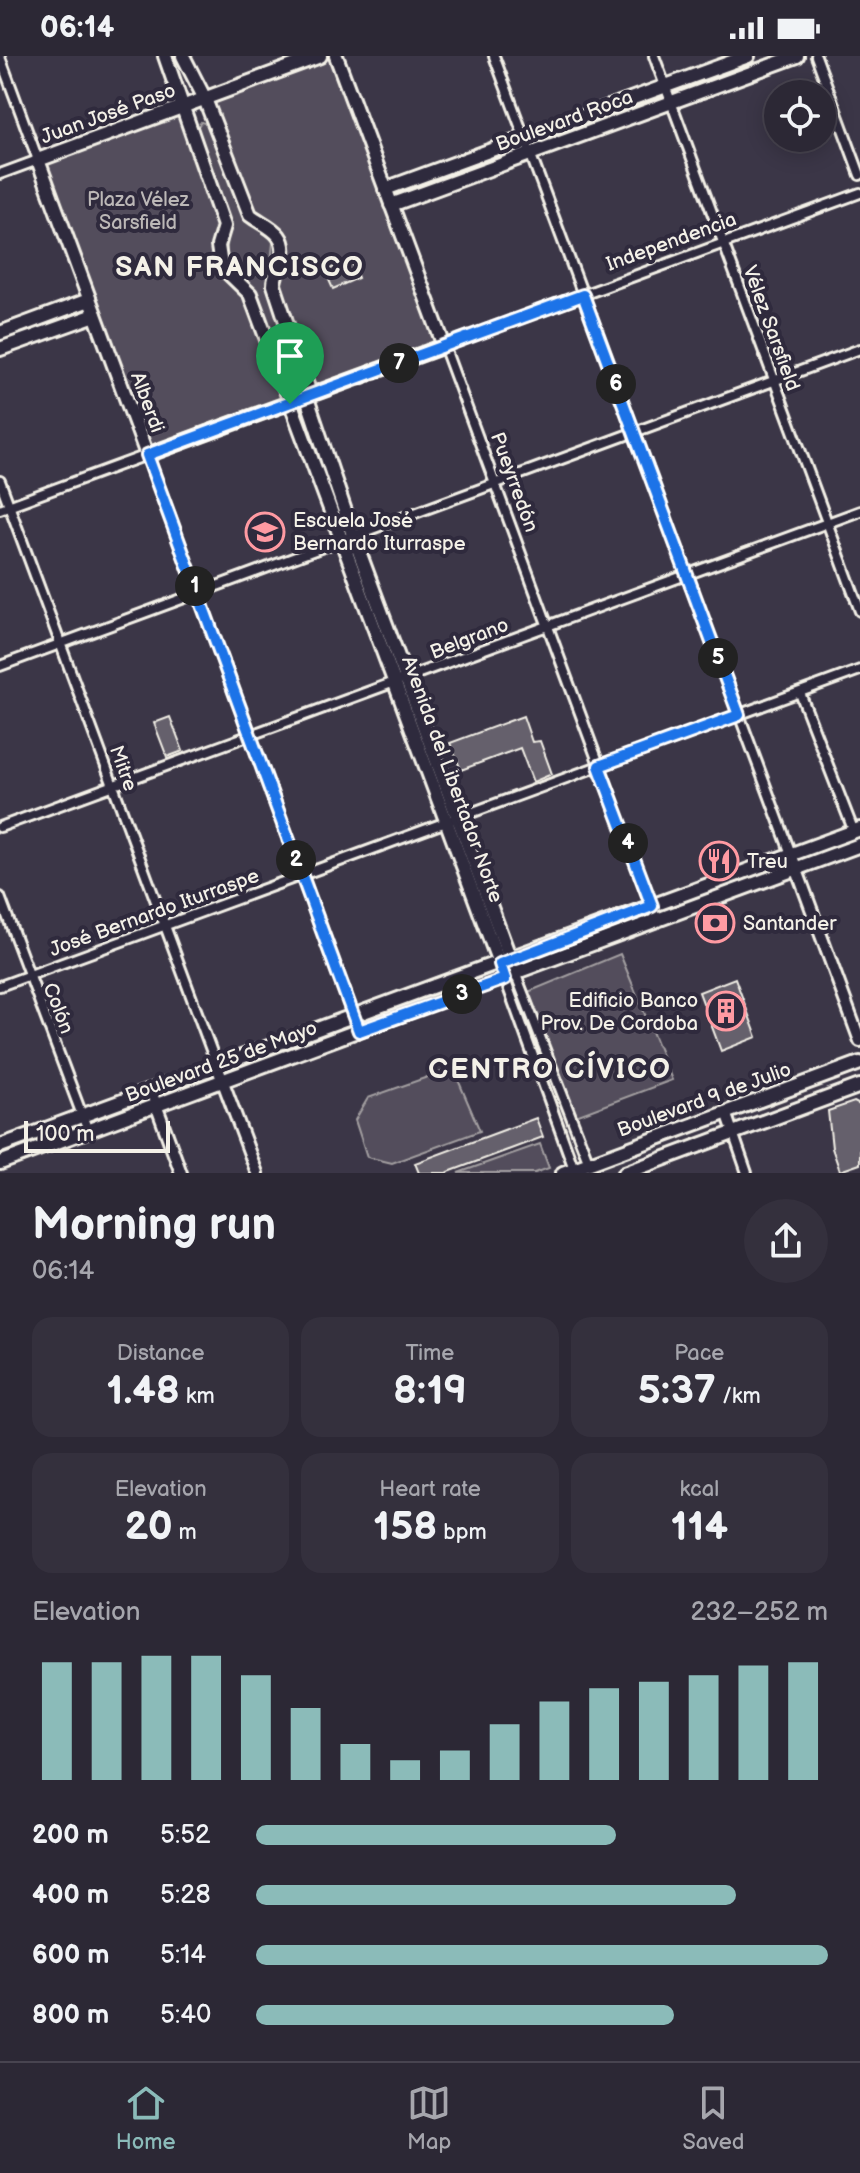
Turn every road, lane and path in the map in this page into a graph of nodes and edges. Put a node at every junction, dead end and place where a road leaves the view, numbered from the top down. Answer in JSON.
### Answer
{"nodes":[{"id":1,"x":165,"y":56,"type":"edge"},
{"id":2,"x":183,"y":56,"type":"edge"},
{"id":3,"x":320,"y":56,"type":"edge"},
{"id":4,"x":336,"y":56,"type":"edge"},
{"id":5,"x":494,"y":56,"type":"edge"},
{"id":6,"x":654,"y":56,"type":"edge"},
{"id":7,"x":748,"y":56,"type":"edge"},
{"id":8,"x":797,"y":56,"type":"edge"},
{"id":9,"x":816,"y":56,"type":"edge"},
{"id":10,"x":0,"y":57,"type":"edge"},
{"id":11,"x":665,"y":86,"type":"junction"},
{"id":12,"x":205,"y":99,"type":"junction"},
{"id":13,"x":671,"y":102,"type":"junction"},
{"id":14,"x":185,"y":106,"type":"junction"},
{"id":15,"x":525,"y":138,"type":"junction"},
{"id":16,"x":531,"y":154,"type":"junction"},
{"id":17,"x":38,"y":160,"type":"junction"},
{"id":18,"x":0,"y":174,"type":"edge"},
{"id":19,"x":860,"y":175,"type":"edge"},
{"id":20,"x":385,"y":189,"type":"junction"},
{"id":21,"x":860,"y":193,"type":"edge"},
{"id":22,"x":391,"y":205,"type":"junction"},
{"id":23,"x":723,"y":243,"type":"junction"},
{"id":24,"x":583,"y":295,"type":"junction"},
{"id":25,"x":89,"y":300,"type":"junction"},
{"id":26,"x":95,"y":315,"type":"junction"},
{"id":27,"x":0,"y":333,"type":"edge"},
{"id":28,"x":444,"y":346,"type":"junction"},
{"id":29,"x":0,"y":349,"type":"edge"},
{"id":30,"x":860,"y":349,"type":"edge"},
{"id":31,"x":775,"y":381,"type":"junction"},
{"id":32,"x":307,"y":398,"type":"junction"},
{"id":33,"x":290,"y":404,"type":"junction"},
{"id":34,"x":634,"y":433,"type":"junction"},
{"id":35,"x":147,"y":455,"type":"junction"},
{"id":36,"x":0,"y":481,"type":"edge"},
{"id":37,"x":495,"y":484,"type":"junction"},
{"id":38,"x":5,"y":507,"type":"edge"},
{"id":39,"x":860,"y":511,"type":"edge"},
{"id":40,"x":827,"y":523,"type":"junction"},
{"id":41,"x":349,"y":539,"type":"junction"},
{"id":42,"x":687,"y":575,"type":"junction"},
{"id":43,"x":198,"y":594,"type":"junction"},
{"id":44,"x":860,"y":611,"type":"edge"},
{"id":45,"x":547,"y":626,"type":"junction"},
{"id":46,"x":61,"y":644,"type":"junction"},
{"id":47,"x":0,"y":666,"type":"edge"},
{"id":48,"x":860,"y":670,"type":"edge"},
{"id":49,"x":401,"y":681,"type":"junction"},
{"id":50,"x":800,"y":693,"type":"junction"},
{"id":51,"x":739,"y":715,"type":"junction"},
{"id":52,"x":250,"y":736,"type":"junction"},
{"id":53,"x":599,"y":766,"type":"junction"},
{"id":54,"x":113,"y":786,"type":"junction"},
{"id":55,"x":453,"y":821,"type":"junction"},
{"id":56,"x":0,"y":827,"type":"edge"},
{"id":57,"x":857,"y":831,"type":"edge"},
{"id":58,"x":860,"y":846,"type":"edge"},
{"id":59,"x":791,"y":854,"type":"junction"},
{"id":60,"x":798,"y":868,"type":"junction"},
{"id":61,"x":301,"y":875,"type":"junction"},
{"id":62,"x":0,"y":897,"type":"edge"},
{"id":63,"x":652,"y":906,"type":"junction"},
{"id":64,"x":657,"y":921,"type":"junction"},
{"id":65,"x":165,"y":925,"type":"junction"},
{"id":66,"x":506,"y":962,"type":"junction"},
{"id":67,"x":29,"y":975,"type":"junction"},
{"id":68,"x":511,"y":977,"type":"junction"},
{"id":69,"x":0,"y":986,"type":"edge"},
{"id":70,"x":353,"y":1016,"type":"junction"},
{"id":71,"x":359,"y":1031,"type":"junction"},
{"id":72,"x":860,"y":1041,"type":"edge"},
{"id":73,"x":860,"y":1063,"type":"edge"},
{"id":74,"x":217,"y":1066,"type":"junction"},
{"id":75,"x":223,"y":1081,"type":"junction"},
{"id":76,"x":860,"y":1086,"type":"edge"},
{"id":77,"x":151,"y":1091,"type":"junction"},
{"id":78,"x":157,"y":1106,"type":"junction"},
{"id":79,"x":726,"y":1112,"type":"junction"},
{"id":80,"x":82,"y":1116,"type":"junction"},
{"id":81,"x":88,"y":1131,"type":"junction"},
{"id":82,"x":733,"y":1134,"type":"junction"},
{"id":83,"x":0,"y":1146,"type":"edge"},
{"id":84,"x":0,"y":1163,"type":"edge"},
{"id":85,"x":591,"y":1168,"type":"edge"},
{"id":86,"x":571,"y":1172,"type":"edge"},
{"id":87,"x":181,"y":1173,"type":"edge"},
{"id":88,"x":257,"y":1173,"type":"edge"},
{"id":89,"x":625,"y":1173,"type":"edge"},
{"id":90,"x":747,"y":1173,"type":"edge"}],
"edges":[{"from":1,"to":14,"type":"main road"},
{"from":2,"to":12,"type":"main road"},
{"from":3,"to":12,"type":"main road","name":"Juan José Paso"},
{"from":4,"to":20,"type":"main road","name":"Pueyrredón"},
{"from":5,"to":15,"type":"street"},
{"from":6,"to":11,"type":"street","name":"Vélez Sarsfield"},
{"from":7,"to":11,"type":"main road","name":"Boulevard Roca"},
{"from":8,"to":13,"type":"main road","name":"Boulevard Roca"},
{"from":9,"to":19,"type":"street"},
{"from":10,"to":17,"type":"street","name":"Alberdi"},
{"from":11,"to":13,"type":"street","name":"Vélez Sarsfield"},
{"from":11,"to":15,"type":"main road","name":"Boulevard Roca"},
{"from":12,"to":14,"type":"main road","name":"Juan José Paso"},
{"from":12,"to":32,"type":"main road","name":"Avenida del Libertador Norte"},
{"from":13,"to":16,"type":"main road","name":"Boulevard Roca"},
{"from":13,"to":23,"type":"street","name":"Vélez Sarsfield"},
{"from":14,"to":17,"type":"main road","name":"Juan José Paso"},
{"from":14,"to":33,"type":"main road","name":"Avenida del Libertador Norte"},
{"from":15,"to":16,"type":"street"},
{"from":15,"to":20,"type":"main road","name":"Boulevard Roca"},
{"from":16,"to":22,"type":"main road","name":"Boulevard Roca"},
{"from":16,"to":24,"type":"street"},
{"from":17,"to":18,"type":"street","name":"Juan José Paso"},
{"from":17,"to":25,"type":"main road","name":"Alberdi"},
{"from":20,"to":22,"type":"main road","name":"Pueyrredón"},
{"from":21,"to":23,"type":"street","name":"Independencia"},
{"from":22,"to":28,"type":"main road","name":"Pueyrredón"},
{"from":23,"to":24,"type":"street","name":"Independencia"},
{"from":23,"to":31,"type":"street","name":"Vélez Sarsfield"},
{"from":24,"to":28,"type":"street","name":"Independencia"},
{"from":24,"to":34,"type":"street"},
{"from":25,"to":26,"type":"main road","name":"Alberdi"},
{"from":25,"to":27,"type":"main road"},
{"from":26,"to":29,"type":"main road"},
{"from":26,"to":35,"type":"main road","name":"Alberdi"},
{"from":28,"to":32,"type":"main road","name":"Independencia"},
{"from":28,"to":37,"type":"street","name":"Pueyrredón"},
{"from":30,"to":31,"type":"street"},
{"from":31,"to":34,"type":"street"},
{"from":31,"to":40,"type":"street","name":"Vélez Sarsfield"},
{"from":32,"to":33,"type":"main road","name":"Independencia"},
{"from":32,"to":41,"type":"main road","name":"Avenida del Libertador Norte"},
{"from":33,"to":35,"type":"main road","name":"Independencia"},
{"from":33,"to":41,"type":"main road","name":"Avenida del Libertador Norte"},
{"from":34,"to":37,"type":"street"},
{"from":34,"to":42,"type":"street"},
{"from":35,"to":38,"type":"street","name":"Independencia"},
{"from":35,"to":43,"type":"street","name":"Alberdi"},
{"from":36,"to":38,"type":"street","name":"Mitre"},
{"from":37,"to":41,"type":"street"},
{"from":37,"to":45,"type":"street","name":"Pueyrredón"},
{"from":38,"to":46,"type":"street","name":"Mitre"},
{"from":39,"to":40,"type":"street","name":"Belgrano"},
{"from":40,"to":42,"type":"street","name":"Belgrano"},
{"from":40,"to":44,"type":"street","name":"Vélez Sarsfield"},
{"from":41,"to":43,"type":"street"},
{"from":41,"to":49,"type":"main road","name":"Avenida del Libertador Norte"},
{"from":42,"to":45,"type":"street","name":"Belgrano"},
{"from":42,"to":51,"type":"street"},
{"from":43,"to":46,"type":"street"},
{"from":43,"to":52,"type":"street","name":"Alberdi"},
{"from":45,"to":49,"type":"street","name":"Belgrano"},
{"from":45,"to":53,"type":"street","name":"Pueyrredón"},
{"from":46,"to":47,"type":"street"},
{"from":46,"to":54,"type":"street","name":"Mitre"},
{"from":48,"to":50,"type":"street","name":"José Bernardo Iturraspe"},
{"from":49,"to":52,"type":"street","name":"Belgrano"},
{"from":49,"to":55,"type":"main road","name":"Avenida del Libertador Norte"},
{"from":50,"to":51,"type":"street","name":"José Bernardo Iturraspe"},
{"from":50,"to":57,"type":"street"},
{"from":51,"to":53,"type":"street","name":"José Bernardo Iturraspe"},
{"from":51,"to":59,"type":"street"},
{"from":52,"to":54,"type":"street","name":"Belgrano"},
{"from":52,"to":61,"type":"street","name":"Alberdi"},
{"from":53,"to":55,"type":"street","name":"José Bernardo Iturraspe"},
{"from":53,"to":63,"type":"street","name":"Pueyrredón"},
{"from":54,"to":56,"type":"street","name":"Belgrano"},
{"from":54,"to":65,"type":"street","name":"Mitre"},
{"from":55,"to":61,"type":"street","name":"José Bernardo Iturraspe"},
{"from":55,"to":66,"type":"main road","name":"Avenida del Libertador Norte"},
{"from":57,"to":58,"type":"street"},
{"from":57,"to":59,"type":"main road","name":"Boulevard 25 de Mayo"},
{"from":58,"to":60,"type":"main road","name":"Boulevard 25 de Mayo"},
{"from":59,"to":60,"type":"street"},
{"from":59,"to":63,"type":"main road","name":"Boulevard 25 de Mayo"},
{"from":60,"to":64,"type":"main road","name":"Boulevard 25 de Mayo"},
{"from":60,"to":72,"type":"street"},
{"from":61,"to":65,"type":"street","name":"José Bernardo Iturraspe"},
{"from":61,"to":70,"type":"street","name":"Alberdi"},
{"from":62,"to":67,"type":"street","name":"Colón"},
{"from":63,"to":64,"type":"street","name":"Pueyrredón"},
{"from":63,"to":66,"type":"main road","name":"Boulevard 25 de Mayo"},
{"from":64,"to":68,"type":"main road","name":"Boulevard 25 de Mayo"},
{"from":65,"to":67,"type":"street","name":"José Bernardo Iturraspe"},
{"from":65,"to":74,"type":"street","name":"Mitre"},
{"from":66,"to":68,"type":"main road","name":"Avenida del Libertador Norte"},
{"from":66,"to":70,"type":"main road","name":"Boulevard 25 de Mayo"},
{"from":67,"to":69,"type":"street","name":"José Bernardo Iturraspe"},
{"from":67,"to":80,"type":"street","name":"Colón"},
{"from":68,"to":71,"type":"main road","name":"Boulevard 25 de Mayo"},
{"from":68,"to":85,"type":"street","name":"Avenida del Libertador Norte"},
{"from":68,"to":86,"type":"street","name":"Avenida del Libertador Norte"},
{"from":70,"to":71,"type":"street","name":"Alberdi"},
{"from":70,"to":74,"type":"main road","name":"Boulevard 25 de Mayo"},
{"from":71,"to":75,"type":"main road","name":"Boulevard 25 de Mayo"},
{"from":73,"to":79,"type":"main road","name":"Boulevard 9 de Julio"},
{"from":74,"to":75,"type":"street"},
{"from":74,"to":77,"type":"main road","name":"Boulevard 25 de Mayo"},
{"from":75,"to":78,"type":"main road","name":"Boulevard 25 de Mayo"},
{"from":75,"to":88,"type":"street"},
{"from":76,"to":82,"type":"main road","name":"Boulevard 9 de Julio"},
{"from":77,"to":78,"type":"street"},
{"from":77,"to":80,"type":"main road","name":"Boulevard 25 de Mayo"},
{"from":78,"to":81,"type":"main road","name":"Boulevard 25 de Mayo"},
{"from":78,"to":87,"type":"street"},
{"from":79,"to":82,"type":"street"},
{"from":79,"to":85,"type":"main road","name":"Boulevard 9 de Julio"},
{"from":80,"to":81,"type":"street","name":"Colón"},
{"from":80,"to":83,"type":"main road","name":"Boulevard 25 de Mayo"},
{"from":81,"to":84,"type":"main road","name":"Boulevard 25 de Mayo"},
{"from":82,"to":89,"type":"main road","name":"Boulevard 9 de Julio"},
{"from":82,"to":90,"type":"street"},
{"from":85,"to":86,"type":"main road","name":"Boulevard 9 de Julio"}]}
